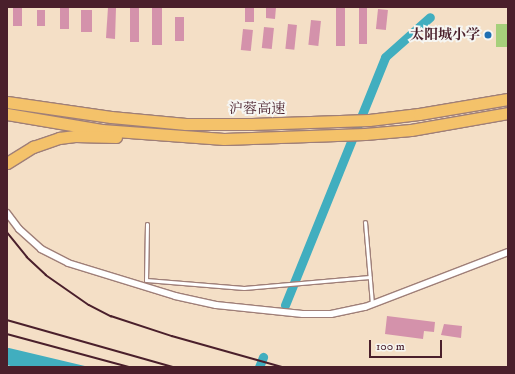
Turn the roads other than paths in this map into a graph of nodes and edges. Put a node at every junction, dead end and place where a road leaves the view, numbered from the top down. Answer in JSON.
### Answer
{"nodes":[{"id":1,"x":508,"y":99,"type":"edge"},
{"id":2,"x":7,"y":102,"type":"edge"},
{"id":3,"x":506,"y":113,"type":"edge"},
{"id":4,"x":7,"y":114,"type":"edge"},
{"id":5,"x":184,"y":137,"type":"junction"},
{"id":6,"x":7,"y":163,"type":"edge"},
{"id":7,"x":7,"y":213,"type":"edge"},
{"id":8,"x":365,"y":222,"type":"dead end"},
{"id":9,"x":147,"y":224,"type":"dead end"},
{"id":10,"x":508,"y":252,"type":"edge"},
{"id":11,"x":370,"y":276,"type":"junction"},
{"id":12,"x":372,"y":304,"type":"junction"}],
"edges":[{"from":1,"to":2,"type":"highway","name":"沪蓉高速"},
{"from":3,"to":5,"type":"highway","name":"沪蓉高速"},
{"from":4,"to":5,"type":"highway","name":"沪蓉高速"},
{"from":5,"to":6,"type":"highway"},
{"from":7,"to":12,"type":"street"},
{"from":8,"to":11,"type":"lane"},
{"from":9,"to":11,"type":"lane"},
{"from":10,"to":12,"type":"street"},
{"from":11,"to":12,"type":"lane"}]}
